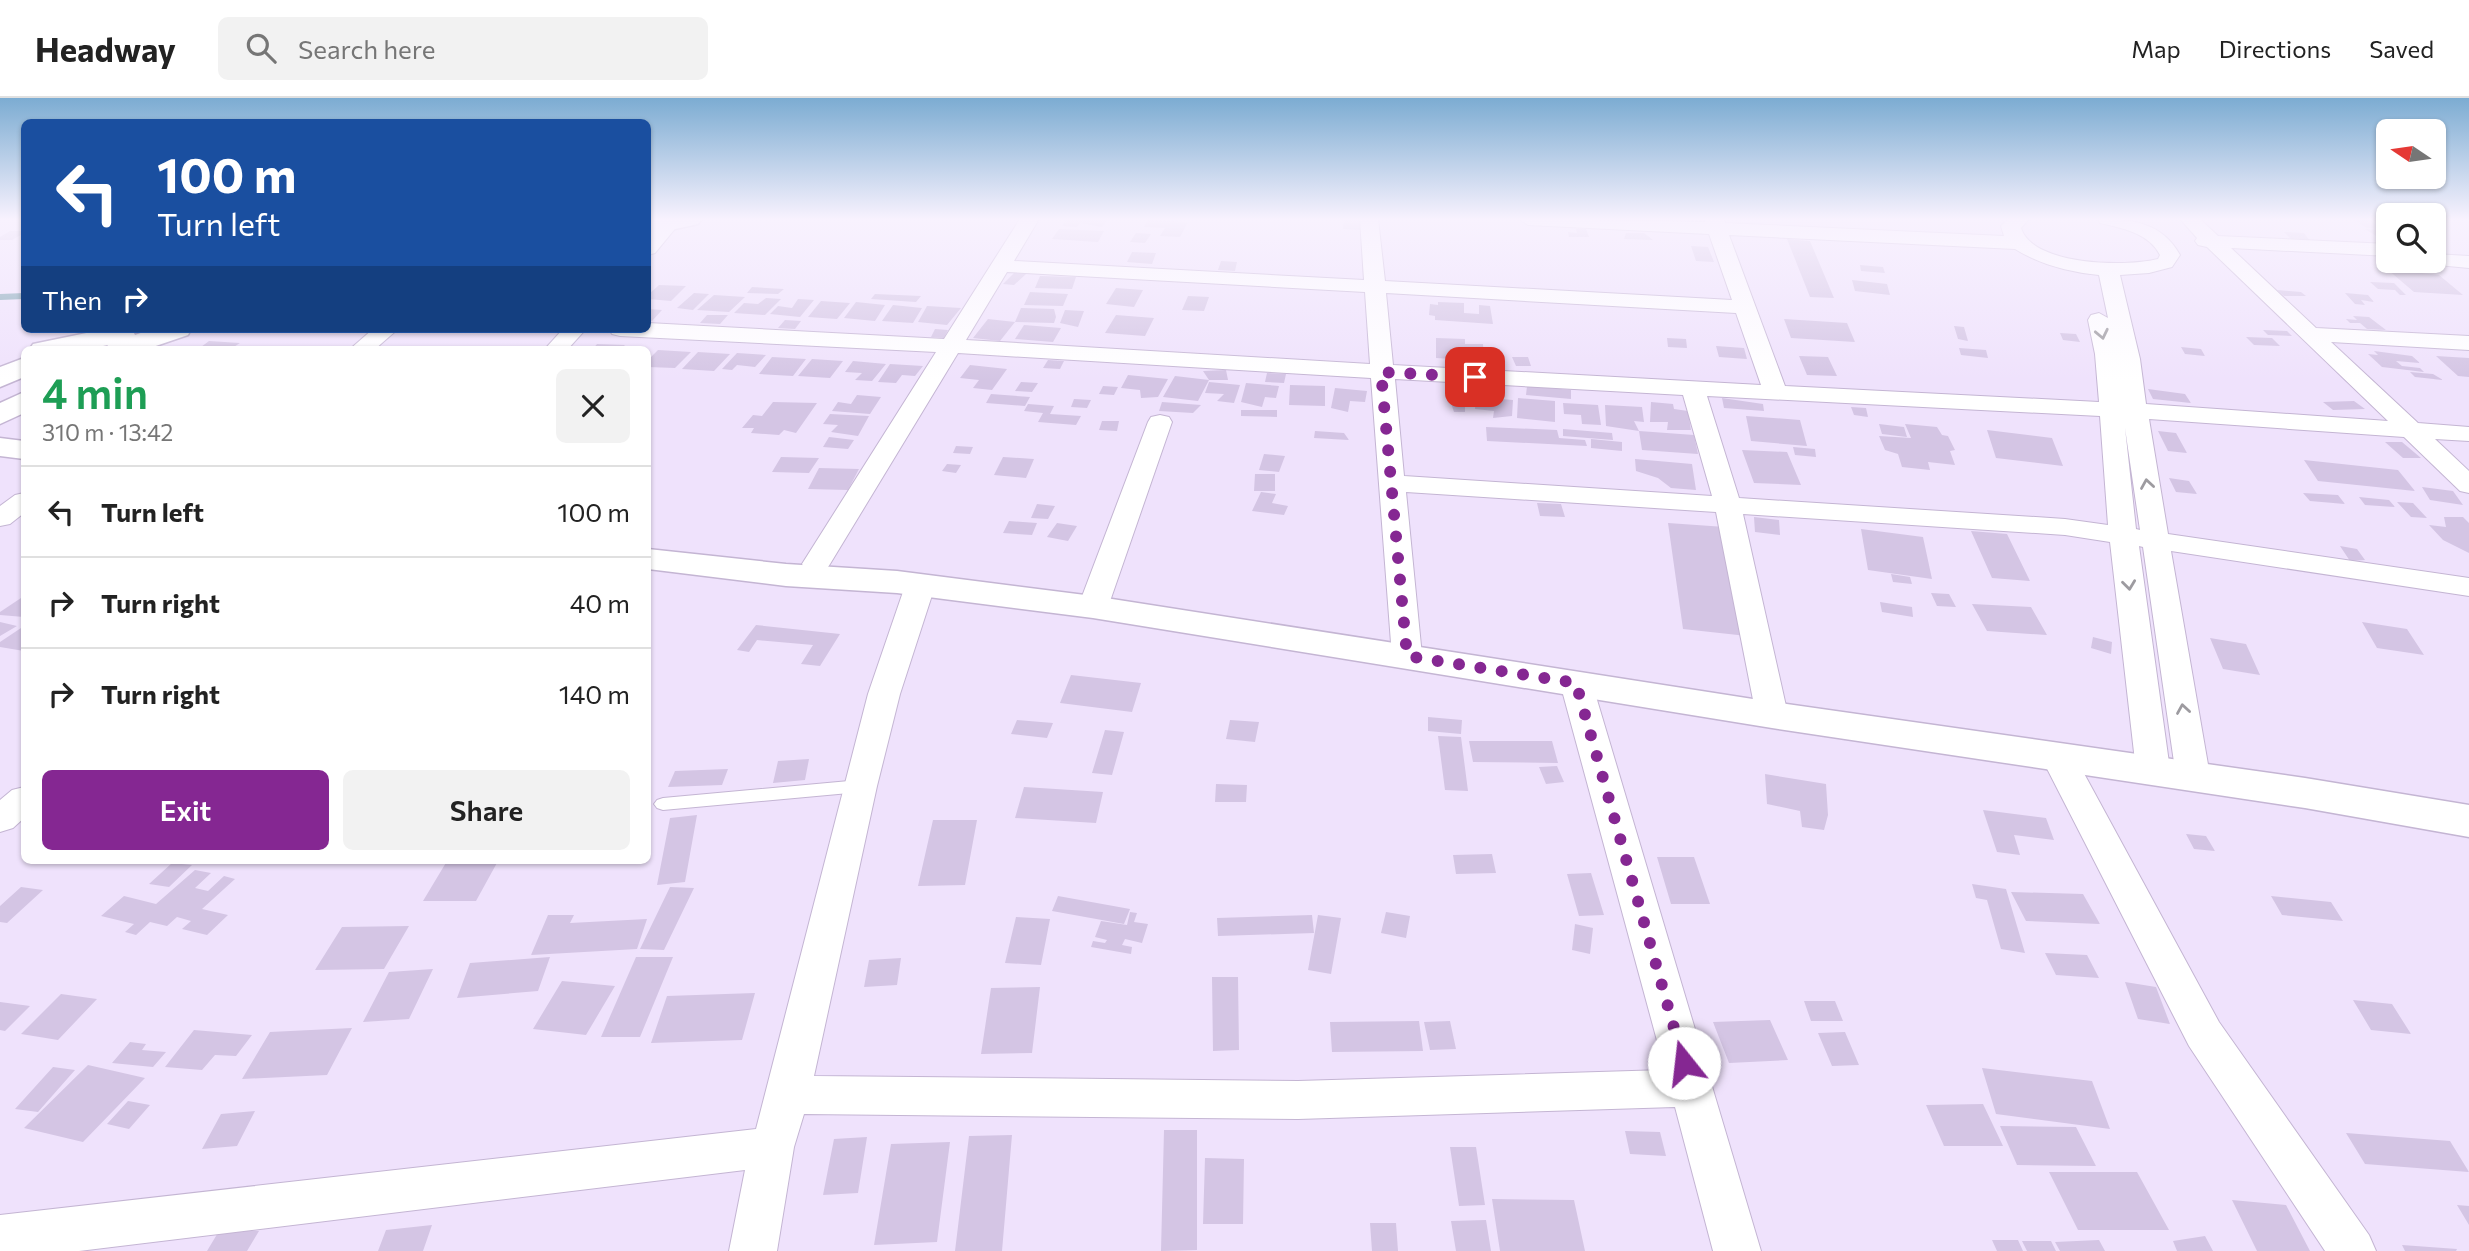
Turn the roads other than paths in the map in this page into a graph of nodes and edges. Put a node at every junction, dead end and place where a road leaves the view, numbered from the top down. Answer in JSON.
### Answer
{"nodes":[{"id":1,"x":997,"y":273,"type":"edge"},
{"id":2,"x":1122,"y":273,"type":"edge"},
{"id":3,"x":1373,"y":273,"type":"edge"},
{"id":4,"x":1733,"y":273,"type":"edge"},
{"id":5,"x":2099,"y":273,"type":"edge"},
{"id":6,"x":2247,"y":273,"type":"edge"},
{"id":7,"x":1374,"y":287,"type":"junction"},
{"id":8,"x":1745,"y":307,"type":"junction"},
{"id":9,"x":651,"y":331,"type":"edge"},
{"id":10,"x":155,"y":333,"type":"edge"},
{"id":11,"x":382,"y":333,"type":"edge"},
{"id":12,"x":571,"y":333,"type":"edge"},
{"id":13,"x":2310,"y":334,"type":"junction"},
{"id":14,"x":127,"y":338,"type":"edge"},
{"id":15,"x":2469,"y":343,"type":"edge"},
{"id":16,"x":71,"y":346,"type":"edge"},
{"id":17,"x":86,"y":346,"type":"edge"},
{"id":18,"x":365,"y":346,"type":"edge"},
{"id":19,"x":559,"y":346,"type":"edge"},
{"id":20,"x":952,"y":346,"type":"junction"},
{"id":21,"x":21,"y":355,"type":"edge"},
{"id":22,"x":0,"y":359,"type":"edge"},
{"id":23,"x":21,"y":368,"type":"edge"},
{"id":24,"x":1381,"y":372,"type":"junction"},
{"id":25,"x":0,"y":379,"type":"edge"},
{"id":26,"x":1693,"y":388,"type":"junction"},
{"id":27,"x":1775,"y":392,"type":"junction"},
{"id":28,"x":21,"y":403,"type":"edge"},
{"id":29,"x":2124,"y":410,"type":"junction"},
{"id":30,"x":0,"y":415,"type":"edge"},
{"id":31,"x":1160,"y":422,"type":"dead end"},
{"id":32,"x":2412,"y":430,"type":"junction"},
{"id":33,"x":2469,"y":434,"type":"edge"},
{"id":34,"x":0,"y":447,"type":"edge"},
{"id":35,"x":21,"y":450,"type":"edge"},
{"id":36,"x":0,"y":468,"type":"edge"},
{"id":37,"x":21,"y":471,"type":"edge"},
{"id":38,"x":1391,"y":483,"type":"junction"},
{"id":39,"x":2469,"y":485,"type":"edge"},
{"id":40,"x":0,"y":495,"type":"edge"},
{"id":41,"x":21,"y":499,"type":"edge"},
{"id":42,"x":21,"y":502,"type":"edge"},
{"id":43,"x":1728,"y":505,"type":"junction"},
{"id":44,"x":0,"y":518,"type":"edge"},
{"id":45,"x":2123,"y":534,"type":"junction"},
{"id":46,"x":2156,"y":541,"type":"junction"},
{"id":47,"x":653,"y":556,"type":"edge"},
{"id":48,"x":816,"y":564,"type":"junction"},
{"id":49,"x":909,"y":584,"type":"junction"},
{"id":50,"x":2469,"y":587,"type":"edge"},
{"id":51,"x":1093,"y":607,"type":"junction"},
{"id":52,"x":1407,"y":656,"type":"junction"},
{"id":53,"x":1576,"y":683,"type":"junction"},
{"id":54,"x":1772,"y":715,"type":"junction"},
{"id":55,"x":2057,"y":755,"type":"junction"},
{"id":56,"x":2153,"y":770,"type":"junction"},
{"id":57,"x":2193,"y":776,"type":"junction"},
{"id":58,"x":860,"y":786,"type":"junction"},
{"id":59,"x":21,"y":802,"type":"edge"},
{"id":60,"x":663,"y":804,"type":"dead end"},
{"id":61,"x":0,"y":819,"type":"edge"},
{"id":62,"x":2469,"y":821,"type":"edge"},
{"id":63,"x":1691,"y":1088,"type":"junction"},
{"id":64,"x":788,"y":1095,"type":"junction"},
{"id":65,"x":772,"y":1147,"type":"junction"},
{"id":66,"x":0,"y":1238,"type":"edge"},
{"id":67,"x":754,"y":1251,"type":"edge"},
{"id":68,"x":1737,"y":1251,"type":"edge"},
{"id":69,"x":2352,"y":1251,"type":"edge"}],
"edges":[{"from":1,"to":20,"type":"street"},
{"from":2,"to":7,"type":"street"},
{"from":3,"to":7,"type":"street"},
{"from":4,"to":8,"type":"street"},
{"from":5,"to":29,"type":"street"},
{"from":6,"to":13,"type":"street"},
{"from":7,"to":8,"type":"street"},
{"from":7,"to":24,"type":"street"},
{"from":8,"to":27,"type":"street"},
{"from":9,"to":20,"type":"street"},
{"from":10,"to":14,"type":"main road"},
{"from":11,"to":18,"type":"street"},
{"from":12,"to":19,"type":"street"},
{"from":13,"to":15,"type":"street"},
{"from":13,"to":32,"type":"street"},
{"from":14,"to":16,"type":"main road"},
{"from":14,"to":17,"type":"main road"},
{"from":20,"to":24,"type":"street"},
{"from":20,"to":48,"type":"street"},
{"from":21,"to":22,"type":"main road"},
{"from":23,"to":25,"type":"main road"},
{"from":24,"to":26,"type":"street"},
{"from":24,"to":38,"type":"street"},
{"from":26,"to":27,"type":"street"},
{"from":26,"to":43,"type":"street"},
{"from":27,"to":29,"type":"street"},
{"from":28,"to":30,"type":"main road"},
{"from":29,"to":32,"type":"street"},
{"from":29,"to":45,"type":"street"},
{"from":46,"to":29,"type":"street","one_way":true},
{"from":31,"to":51,"type":"street"},
{"from":32,"to":33,"type":"street"},
{"from":32,"to":39,"type":"street"},
{"from":34,"to":35,"type":"main road"},
{"from":36,"to":37,"type":"main road"},
{"from":38,"to":43,"type":"street"},
{"from":38,"to":52,"type":"street"},
{"from":40,"to":41,"type":"street"},
{"from":42,"to":44,"type":"street"},
{"from":43,"to":45,"type":"street"},
{"from":43,"to":54,"type":"street"},
{"from":45,"to":46,"type":"street"},
{"from":45,"to":56,"type":"street","one_way":true},
{"from":46,"to":50,"type":"street"},
{"from":57,"to":46,"type":"street","one_way":true},
{"from":47,"to":48,"type":"main road"},
{"from":47,"to":49,"type":"main road"},
{"from":48,"to":49,"type":"main road"},
{"from":49,"to":51,"type":"main road"},
{"from":49,"to":58,"type":"street"},
{"from":51,"to":52,"type":"main road"},
{"from":52,"to":53,"type":"main road"},
{"from":53,"to":54,"type":"main road"},
{"from":53,"to":63,"type":"street"},
{"from":54,"to":55,"type":"main road"},
{"from":55,"to":56,"type":"main road"},
{"from":55,"to":69,"type":"street"},
{"from":56,"to":57,"type":"main road"},
{"from":57,"to":62,"type":"main road"},
{"from":58,"to":60,"type":"lane"},
{"from":58,"to":64,"type":"street"},
{"from":59,"to":61,"type":"street"},
{"from":63,"to":64,"type":"street"},
{"from":63,"to":68,"type":"street"},
{"from":64,"to":65,"type":"street"},
{"from":65,"to":66,"type":"street"},
{"from":65,"to":67,"type":"street"}]}
